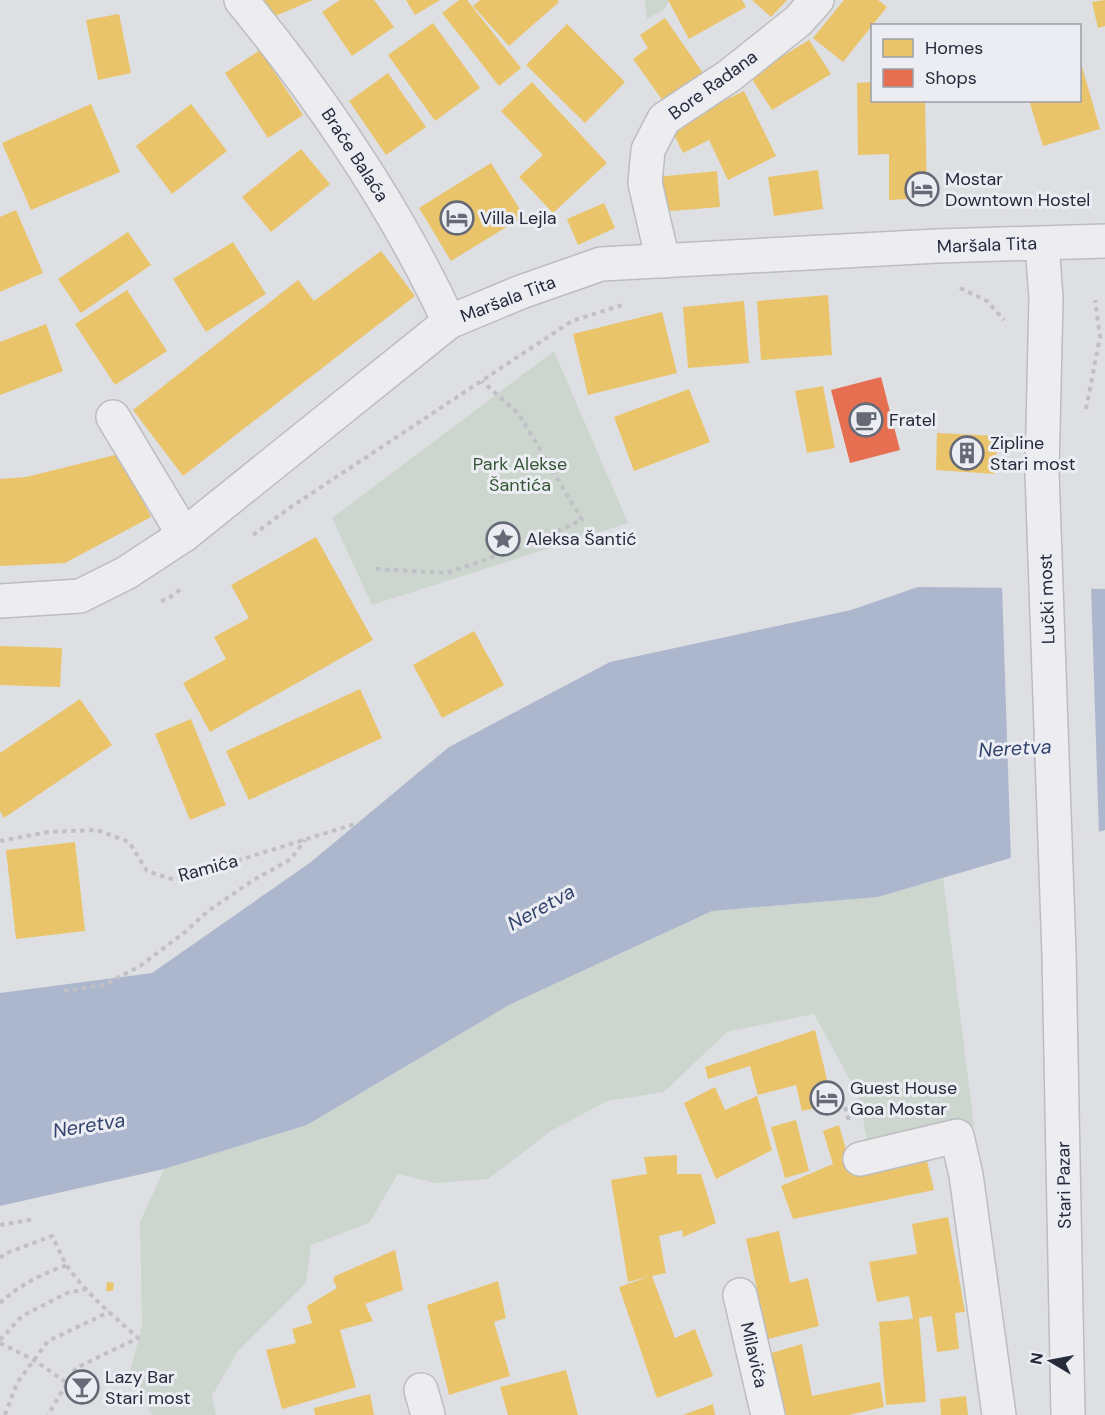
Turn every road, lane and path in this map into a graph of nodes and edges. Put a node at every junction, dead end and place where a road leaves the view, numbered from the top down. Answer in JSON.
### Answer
{"nodes":[{"id":1,"x":241,"y":0,"type":"edge"},
{"id":2,"x":817,"y":0,"type":"edge"},
{"id":3,"x":1105,"y":241,"type":"edge"},
{"id":4,"x":1042,"y":243,"type":"junction"},
{"id":5,"x":663,"y":261,"type":"junction"},
{"id":6,"x":950,"y":285,"type":"dead end"},
{"id":7,"x":1095,"y":300,"type":"dead end"},
{"id":8,"x":628,"y":303,"type":"dead end"},
{"id":9,"x":449,"y":322,"type":"junction"},
{"id":10,"x":1007,"y":328,"type":"dead end"},
{"id":11,"x":482,"y":381,"type":"junction"},
{"id":12,"x":1085,"y":413,"type":"dead end"},
{"id":13,"x":113,"y":417,"type":"dead end"},
{"id":14,"x":184,"y":535,"type":"junction"},
{"id":15,"x":250,"y":538,"type":"dead end"},
{"id":16,"x":376,"y":569,"type":"dead end"},
{"id":17,"x":185,"y":586,"type":"dead end"},
{"id":18,"x":0,"y":601,"type":"edge"},
{"id":19,"x":158,"y":602,"type":"dead end"},
{"id":20,"x":358,"y":823,"type":"dead end"},
{"id":21,"x":305,"y":840,"type":"junction"},
{"id":22,"x":0,"y":841,"type":"edge"},
{"id":23,"x":1059,"y":954,"type":"joint"},
{"id":24,"x":64,"y":991,"type":"dead end"},
{"id":25,"x":860,"y":1159,"type":"dead end"},
{"id":26,"x":35,"y":1219,"type":"dead end"},
{"id":27,"x":0,"y":1225,"type":"edge"},
{"id":28,"x":0,"y":1258,"type":"edge"},
{"id":29,"x":67,"y":1265,"type":"junction"},
{"id":30,"x":87,"y":1289,"type":"junction"},
{"id":31,"x":740,"y":1295,"type":"dead end"},
{"id":32,"x":0,"y":1303,"type":"edge"},
{"id":33,"x":109,"y":1312,"type":"junction"},
{"id":34,"x":0,"y":1341,"type":"edge"},
{"id":35,"x":34,"y":1360,"type":"junction"},
{"id":36,"x":67,"y":1383,"type":"junction"},
{"id":37,"x":5,"y":1415,"type":"edge"},
{"id":38,"x":48,"y":1415,"type":"edge"},
{"id":39,"x":768,"y":1415,"type":"edge"},
{"id":40,"x":999,"y":1415,"type":"edge"},
{"id":41,"x":1068,"y":1415,"type":"edge"}],
"edges":[{"from":1,"to":9,"type":"street","name":"Braće Balaća"},
{"from":2,"to":5,"type":"street","name":"Bore Radana"},
{"from":3,"to":4,"type":"street","name":"Maršala Tita"},
{"from":4,"to":5,"type":"street","name":"Maršala Tita"},
{"from":4,"to":23,"type":"street","name":"Lučki most"},
{"from":5,"to":9,"type":"street","name":"Maršala Tita"},
{"from":6,"to":10,"type":"path"},
{"from":7,"to":12,"type":"path"},
{"from":8,"to":11,"type":"path"},
{"from":9,"to":14,"type":"street","name":"Maršala Tita"},
{"from":11,"to":15,"type":"path"},
{"from":11,"to":16,"type":"path"},
{"from":13,"to":14,"type":"street"},
{"from":14,"to":18,"type":"street","name":"Maršala Tita"},
{"from":17,"to":19,"type":"path"},
{"from":20,"to":21,"type":"path","name":"Ramića"},
{"from":21,"to":22,"type":"path","name":"Ramića"},
{"from":21,"to":24,"type":"path"},
{"from":23,"to":41,"type":"street","name":"Stari Pazar"},
{"from":25,"to":40,"type":"street"},
{"from":26,"to":27,"type":"path"},
{"from":28,"to":29,"type":"path"},
{"from":29,"to":30,"type":"path"},
{"from":29,"to":32,"type":"path"},
{"from":30,"to":33,"type":"path"},
{"from":30,"to":34,"type":"path"},
{"from":31,"to":39,"type":"street","name":"Milavića"},
{"from":33,"to":35,"type":"path"},
{"from":33,"to":36,"type":"path"},
{"from":34,"to":35,"type":"path"},
{"from":35,"to":36,"type":"path"},
{"from":35,"to":37,"type":"path"},
{"from":36,"to":38,"type":"path"}]}
